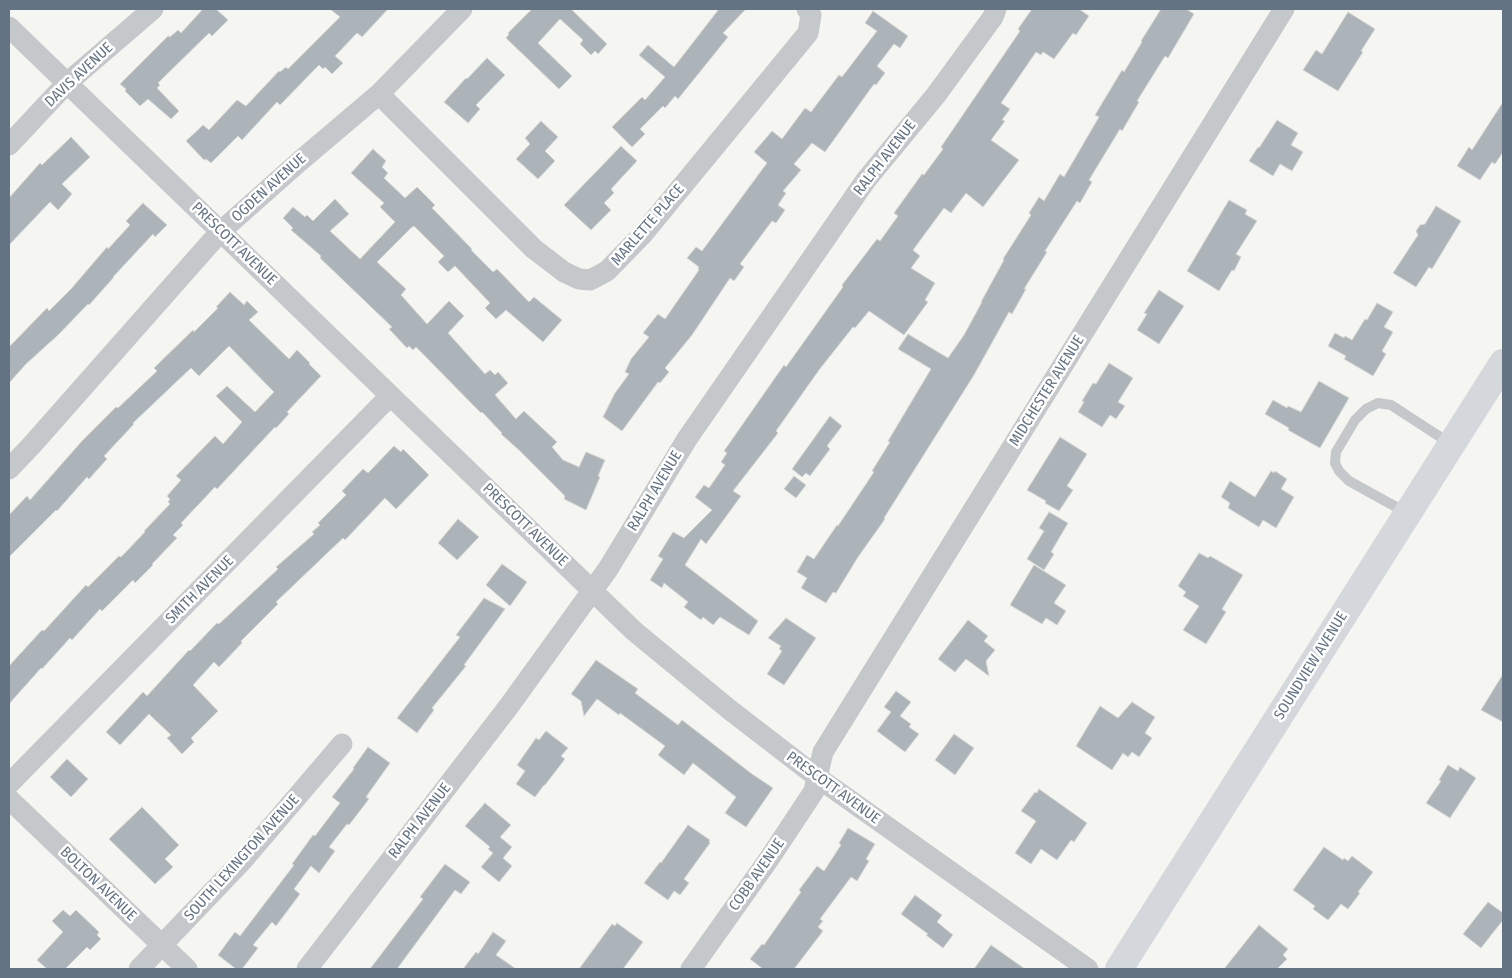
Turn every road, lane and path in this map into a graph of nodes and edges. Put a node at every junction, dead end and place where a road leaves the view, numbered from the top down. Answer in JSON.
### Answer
{"nodes":[{"id":1,"x":153,"y":9,"type":"edge"},
{"id":2,"x":462,"y":9,"type":"edge"},
{"id":3,"x":807,"y":9,"type":"edge"},
{"id":4,"x":996,"y":9,"type":"edge"},
{"id":5,"x":1284,"y":9,"type":"edge"},
{"id":6,"x":9,"y":27,"type":"edge"},
{"id":7,"x":68,"y":83,"type":"junction"},
{"id":8,"x":379,"y":94,"type":"junction"},
{"id":9,"x":9,"y":145,"type":"edge"},
{"id":10,"x":220,"y":232,"type":"junction"},
{"id":11,"x":1503,"y":363,"type":"edge"},
{"id":12,"x":390,"y":396,"type":"junction"},
{"id":13,"x":1452,"y":444,"type":"junction"},
{"id":14,"x":9,"y":469,"type":"edge"},
{"id":15,"x":1408,"y":513,"type":"junction"},
{"id":16,"x":593,"y":590,"type":"junction"},
{"id":17,"x":342,"y":744,"type":"dead end"},
{"id":18,"x":817,"y":777,"type":"junction"},
{"id":19,"x":9,"y":784,"type":"edge"},
{"id":20,"x":9,"y":800,"type":"edge"},
{"id":21,"x":161,"y":945,"type":"junction"},
{"id":22,"x":139,"y":969,"type":"edge"},
{"id":23,"x":187,"y":969,"type":"edge"},
{"id":24,"x":307,"y":969,"type":"edge"},
{"id":25,"x":691,"y":969,"type":"edge"},
{"id":26,"x":1088,"y":969,"type":"edge"},
{"id":27,"x":1119,"y":969,"type":"edge"}],
"edges":[{"from":1,"to":7,"type":"street","name":"DAVIS AVENUE"},
{"from":2,"to":8,"type":"street","name":"OGDEN AVENUE"},
{"from":3,"to":8,"type":"street","name":"MARLETTE PLACE"},
{"from":4,"to":16,"type":"street","name":"RALPH AVENUE"},
{"from":5,"to":18,"type":"street","name":"MIDCHESTER AVENUE"},
{"from":6,"to":7,"type":"street","name":"PRESCOTT AVENUE"},
{"from":7,"to":9,"type":"street","name":"DAVIS AVENUE"},
{"from":7,"to":10,"type":"street","name":"PRESCOTT AVENUE"},
{"from":8,"to":10,"type":"street","name":"OGDEN AVENUE"},
{"from":10,"to":12,"type":"street","name":"PRESCOTT AVENUE"},
{"from":10,"to":14,"type":"street","name":"OGDEN AVENUE"},
{"from":11,"to":13,"type":"street","name":"SOUNDVIEW AVENUE"},
{"from":12,"to":16,"type":"street","name":"PRESCOTT AVENUE"},
{"from":12,"to":19,"type":"street","name":"SMITH AVENUE"},
{"from":13,"to":15,"type":"street","name":"SOUNDVIEW AVENUE"},
{"from":13,"to":15,"type":"lane"},
{"from":15,"to":27,"type":"street","name":"SOUNDVIEW AVENUE"},
{"from":16,"to":18,"type":"street","name":"PRESCOTT AVENUE"},
{"from":16,"to":24,"type":"street","name":"RALPH AVENUE"},
{"from":17,"to":21,"type":"street","name":"SOUTH LEXINGTON AVENUE"},
{"from":18,"to":25,"type":"street","name":"COBB AVENUE"},
{"from":18,"to":26,"type":"street","name":"PRESCOTT AVENUE"},
{"from":20,"to":21,"type":"street","name":"BOLTON AVENUE"},
{"from":21,"to":22,"type":"street","name":"SOUTH LEXINGTON AVENUE"},
{"from":21,"to":23,"type":"street","name":"BOLTON AVENUE"}]}
